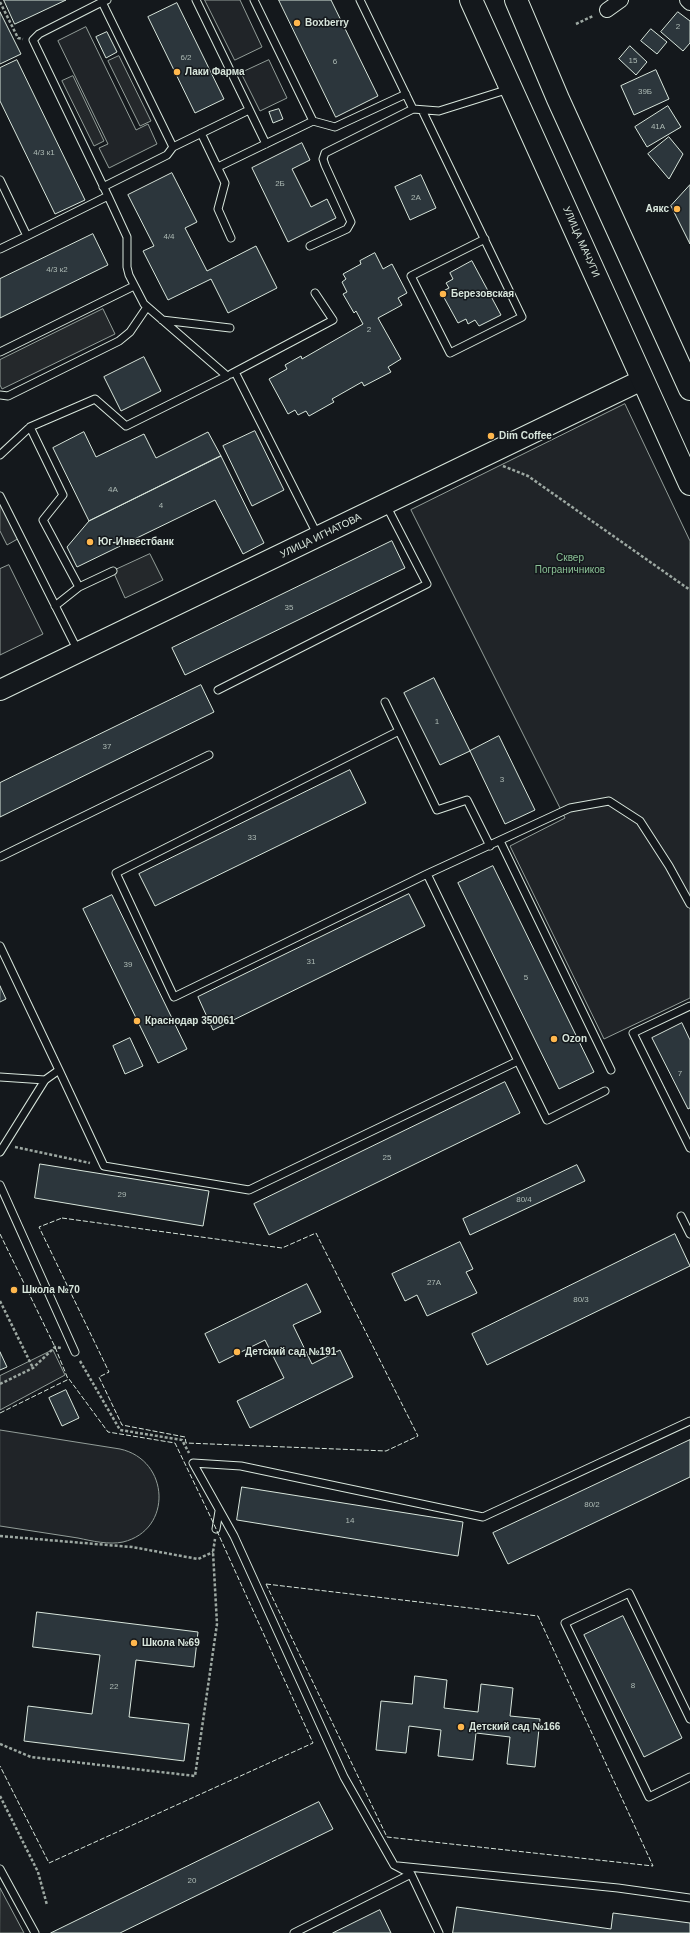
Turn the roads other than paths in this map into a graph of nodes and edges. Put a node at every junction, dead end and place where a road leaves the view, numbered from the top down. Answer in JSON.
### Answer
{"nodes":[{"id":1,"x":196,"y":0,"type":"edge"},
{"id":2,"x":254,"y":0,"type":"edge"},
{"id":3,"x":360,"y":0,"type":"edge"},
{"id":4,"x":471,"y":0,"type":"edge"},
{"id":5,"x":516,"y":0,"type":"edge"},
{"id":6,"x":621,"y":0,"type":"edge"},
{"id":7,"x":687,"y":0,"type":"edge"},
{"id":8,"x":105,"y":1,"type":"edge"},
{"id":9,"x":690,"y":3,"type":"edge"},
{"id":10,"x":607,"y":10,"type":"road end"},
{"id":11,"x":511,"y":88,"type":"junction"},
{"id":12,"x":406,"y":94,"type":"junction"},
{"id":13,"x":413,"y":109,"type":"junction"},
{"id":14,"x":249,"y":110,"type":"junction"},
{"id":15,"x":422,"y":110,"type":"junction"},
{"id":16,"x":313,"y":121,"type":"junction"},
{"id":17,"x":202,"y":133,"type":"junction"},
{"id":18,"x":266,"y":144,"type":"junction"},
{"id":19,"x":173,"y":147,"type":"junction"},
{"id":20,"x":218,"y":167,"type":"junction"},
{"id":21,"x":0,"y":180,"type":"edge"},
{"id":22,"x":103,"y":186,"type":"junction"},
{"id":23,"x":108,"y":196,"type":"junction"},
{"id":24,"x":27,"y":236,"type":"junction"},
{"id":25,"x":231,"y":238,"type":"dead end"},
{"id":26,"x":485,"y":240,"type":"junction"},
{"id":27,"x":310,"y":246,"type":"dead end"},
{"id":28,"x":0,"y":249,"type":"edge"},
{"id":29,"x":134,"y":286,"type":"junction"},
{"id":30,"x":315,"y":293,"type":"dead end"},
{"id":31,"x":147,"y":307,"type":"junction"},
{"id":32,"x":162,"y":320,"type":"junction"},
{"id":33,"x":230,"y":328,"type":"dead end"},
{"id":34,"x":0,"y":352,"type":"edge"},
{"id":35,"x":234,"y":372,"type":"junction"},
{"id":36,"x":227,"y":376,"type":"junction"},
{"id":37,"x":642,"y":380,"type":"junction"},
{"id":38,"x":690,"y":389,"type":"edge"},
{"id":39,"x":0,"y":395,"type":"edge"},
{"id":40,"x":30,"y":427,"type":"junction"},
{"id":41,"x":0,"y":454,"type":"edge"},
{"id":42,"x":690,"y":484,"type":"edge"},
{"id":43,"x":0,"y":496,"type":"edge"},
{"id":44,"x":386,"y":504,"type":"junction"},
{"id":45,"x":319,"y":537,"type":"junction"},
{"id":46,"x":113,"y":572,"type":"dead end"},
{"id":47,"x":79,"y":586,"type":"junction"},
{"id":48,"x":55,"y":606,"type":"junction"},
{"id":49,"x":79,"y":652,"type":"junction"},
{"id":50,"x":0,"y":690,"type":"edge"},
{"id":51,"x":218,"y":690,"type":"dead end"},
{"id":52,"x":385,"y":702,"type":"dead end"},
{"id":53,"x":399,"y":731,"type":"junction"},
{"id":54,"x":209,"y":755,"type":"dead end"},
{"id":55,"x":500,"y":841,"type":"junction"},
{"id":56,"x":490,"y":846,"type":"junction"},
{"id":57,"x":0,"y":856,"type":"edge"},
{"id":58,"x":427,"y":874,"type":"junction"},
{"id":59,"x":690,"y":904,"type":"edge"},
{"id":60,"x":0,"y":946,"type":"edge"},
{"id":61,"x":690,"y":1006,"type":"edge"},
{"id":62,"x":518,"y":1061,"type":"junction"},
{"id":63,"x":60,"y":1070,"type":"junction"},
{"id":64,"x":611,"y":1070,"type":"dead end"},
{"id":65,"x":0,"y":1077,"type":"edge"},
{"id":66,"x":45,"y":1080,"type":"junction"},
{"id":67,"x":605,"y":1091,"type":"dead end"},
{"id":68,"x":690,"y":1148,"type":"edge"},
{"id":69,"x":0,"y":1152,"type":"edge"},
{"id":70,"x":0,"y":1185,"type":"edge"},
{"id":71,"x":681,"y":1216,"type":"dead end"},
{"id":72,"x":690,"y":1234,"type":"edge"},
{"id":73,"x":76,"y":1352,"type":"road end"},
{"id":74,"x":690,"y":1420,"type":"edge"},
{"id":75,"x":219,"y":1511,"type":"junction"},
{"id":76,"x":216,"y":1529,"type":"road end"},
{"id":77,"x":690,"y":1719,"type":"edge"},
{"id":78,"x":690,"y":1777,"type":"edge"},
{"id":79,"x":394,"y":1865,"type":"junction"},
{"id":80,"x":0,"y":1869,"type":"edge"},
{"id":81,"x":411,"y":1874,"type":"junction"},
{"id":82,"x":690,"y":1898,"type":"edge"},
{"id":83,"x":35,"y":1933,"type":"edge"},
{"id":84,"x":294,"y":1933,"type":"edge"},
{"id":85,"x":439,"y":1933,"type":"edge"}],
"edges":[{"from":1,"to":14,"type":"lane"},
{"from":2,"to":16,"type":"lane"},
{"from":3,"to":12,"type":"lane"},
{"from":4,"to":11,"type":"main road","name":"УЛИЦА МАЧУГИ"},
{"from":5,"to":38,"type":"main road"},
{"from":6,"to":10,"type":"street"},
{"from":7,"to":9,"type":"street"},
{"from":8,"to":19,"type":"lane"},
{"from":8,"to":22,"type":"lane"},
{"from":11,"to":15,"type":"lane"},
{"from":11,"to":37,"type":"main road","name":"УЛИЦА МАЧУГИ"},
{"from":12,"to":13,"type":"lane"},
{"from":12,"to":16,"type":"lane"},
{"from":13,"to":15,"type":"lane"},
{"from":13,"to":27,"type":"lane"},
{"from":14,"to":17,"type":"lane"},
{"from":14,"to":18,"type":"lane"},
{"from":15,"to":26,"type":"lane"},
{"from":16,"to":18,"type":"lane"},
{"from":17,"to":19,"type":"lane"},
{"from":17,"to":20,"type":"lane"},
{"from":18,"to":20,"type":"lane"},
{"from":19,"to":22,"type":"lane"},
{"from":20,"to":25,"type":"lane"},
{"from":21,"to":24,"type":"lane"},
{"from":22,"to":23,"type":"lane"},
{"from":23,"to":24,"type":"lane"},
{"from":23,"to":29,"type":"lane"},
{"from":24,"to":28,"type":"lane"},
{"from":26,"to":26,"type":"lane"},
{"from":29,"to":31,"type":"lane"},
{"from":29,"to":34,"type":"lane"},
{"from":30,"to":35,"type":"lane"},
{"from":31,"to":32,"type":"lane"},
{"from":31,"to":39,"type":"lane"},
{"from":32,"to":33,"type":"lane"},
{"from":32,"to":36,"type":"lane"},
{"from":35,"to":36,"type":"lane"},
{"from":35,"to":45,"type":"lane"},
{"from":36,"to":40,"type":"lane"},
{"from":37,"to":42,"type":"main road","name":"УЛИЦА МАЧУГИ"},
{"from":37,"to":44,"type":"street","name":"УЛИЦА ИГНАТОВА"},
{"from":40,"to":41,"type":"lane"},
{"from":40,"to":47,"type":"lane"},
{"from":43,"to":48,"type":"lane"},
{"from":44,"to":45,"type":"street","name":"УЛИЦА ИГНАТОВА"},
{"from":44,"to":51,"type":"lane"},
{"from":45,"to":49,"type":"street","name":"УЛИЦА ИГНАТОВА"},
{"from":46,"to":47,"type":"lane"},
{"from":47,"to":48,"type":"lane"},
{"from":48,"to":49,"type":"lane"},
{"from":49,"to":50,"type":"street","name":"УЛИЦА ИГНАТОВА"},
{"from":52,"to":53,"type":"lane"},
{"from":53,"to":56,"type":"lane"},
{"from":53,"to":58,"type":"lane"},
{"from":54,"to":57,"type":"lane"},
{"from":55,"to":56,"type":"lane"},
{"from":55,"to":59,"type":"lane"},
{"from":55,"to":64,"type":"lane"},
{"from":56,"to":58,"type":"lane"},
{"from":58,"to":62,"type":"lane"},
{"from":60,"to":63,"type":"lane"},
{"from":61,"to":68,"type":"lane"},
{"from":62,"to":63,"type":"lane"},
{"from":62,"to":67,"type":"lane"},
{"from":63,"to":66,"type":"lane"},
{"from":65,"to":66,"type":"lane"},
{"from":66,"to":69,"type":"lane"},
{"from":70,"to":73,"type":"lane"},
{"from":71,"to":72,"type":"lane"},
{"from":74,"to":75,"type":"lane"},
{"from":75,"to":76,"type":"lane"},
{"from":75,"to":79,"type":"lane"},
{"from":77,"to":78,"type":"lane"},
{"from":79,"to":81,"type":"lane"},
{"from":79,"to":82,"type":"lane"},
{"from":80,"to":83,"type":"lane"},
{"from":81,"to":84,"type":"lane"},
{"from":81,"to":85,"type":"lane"}]}
